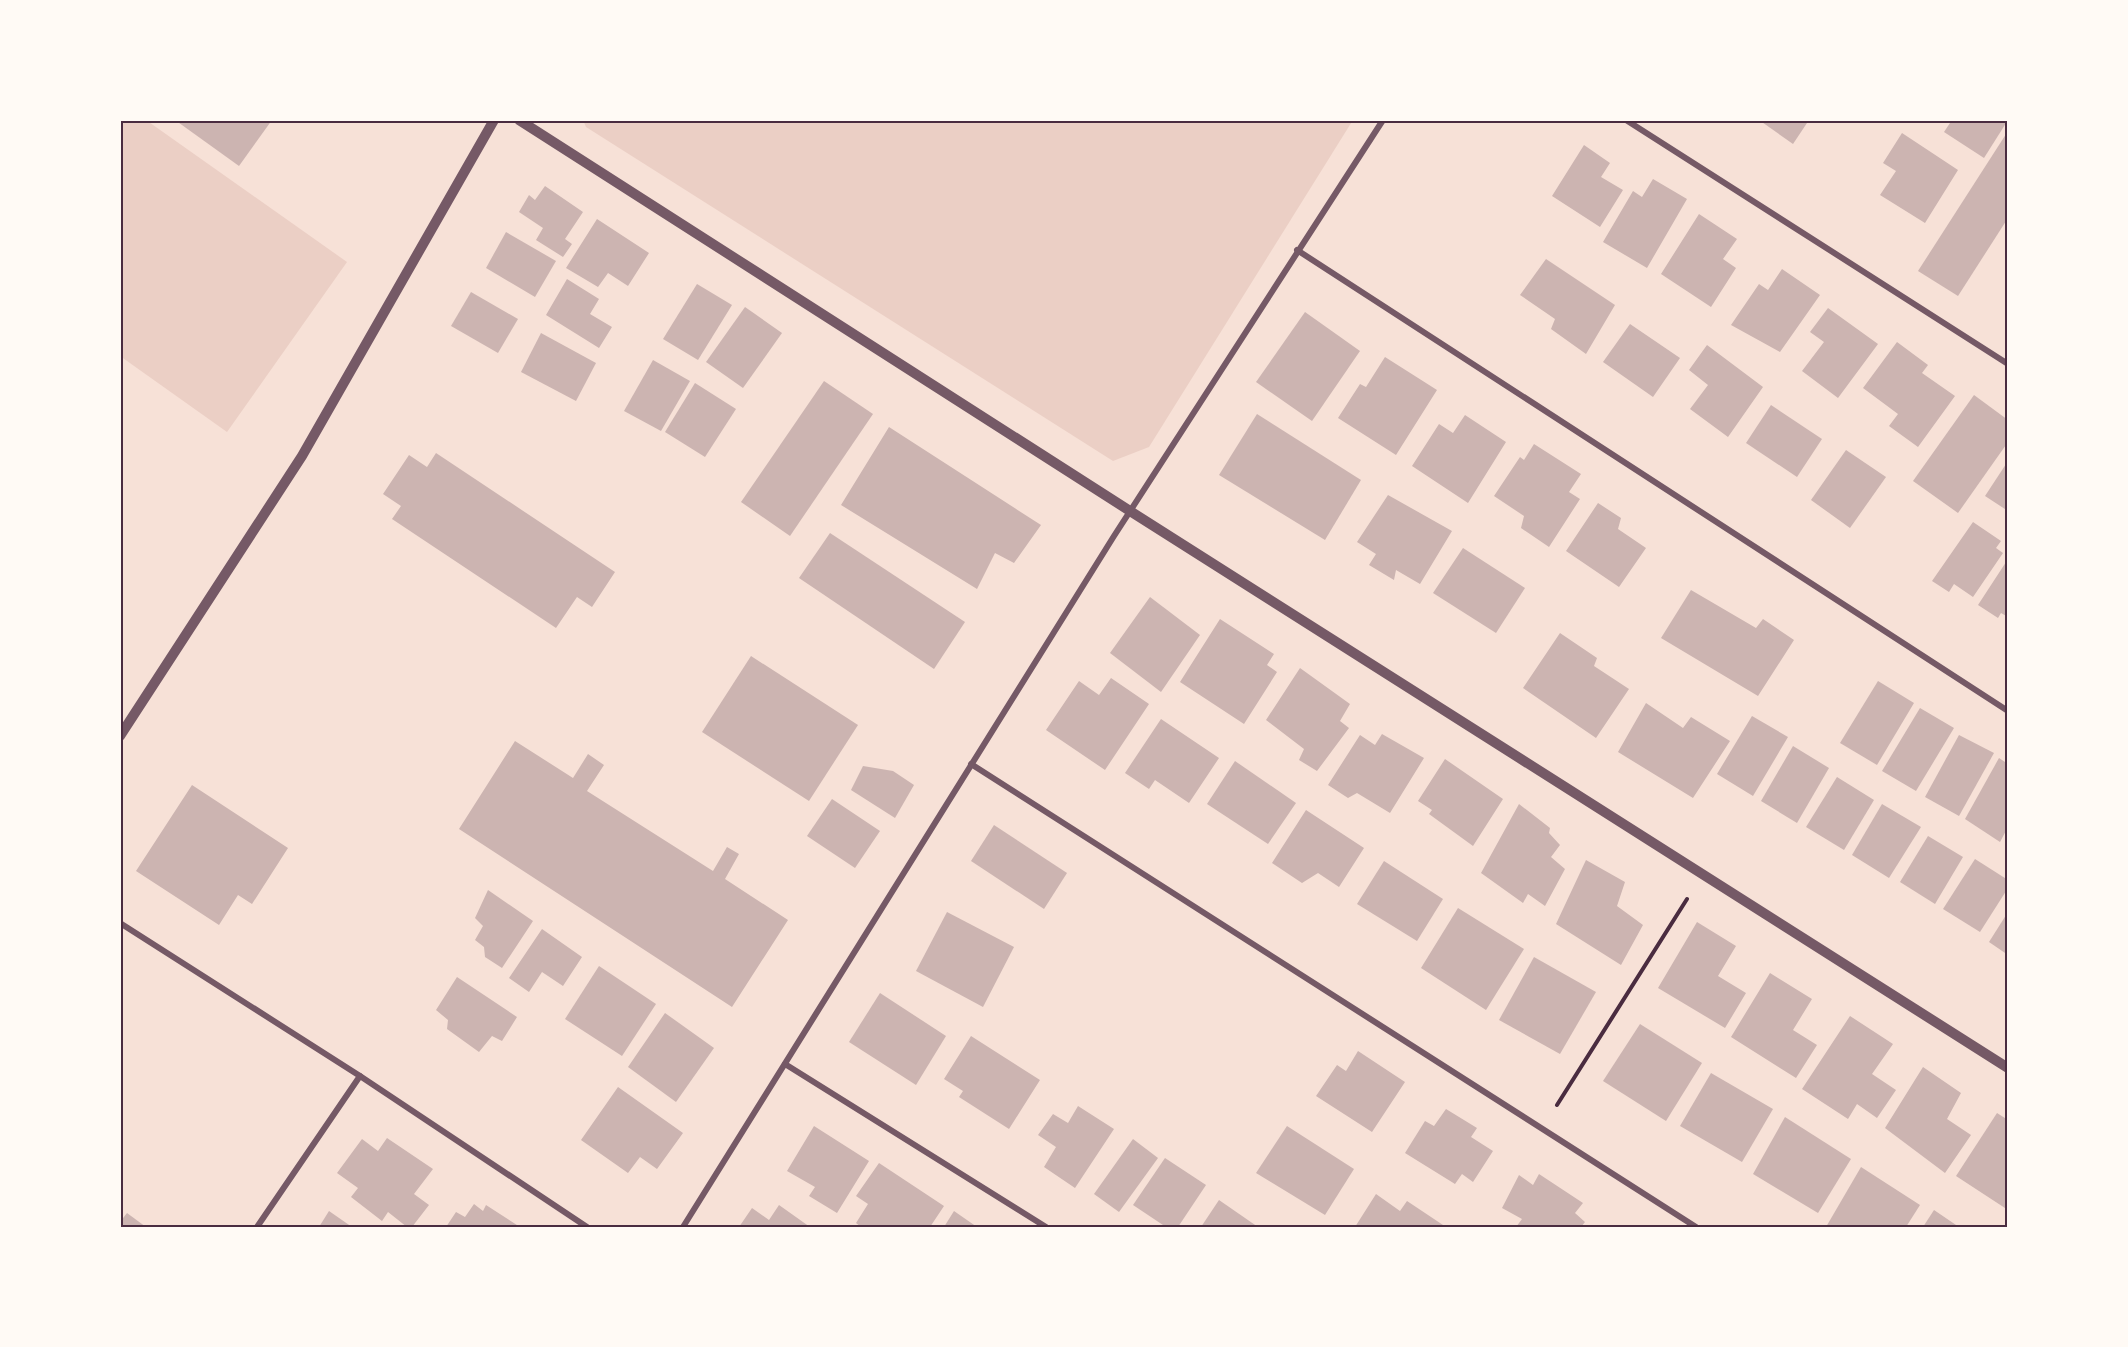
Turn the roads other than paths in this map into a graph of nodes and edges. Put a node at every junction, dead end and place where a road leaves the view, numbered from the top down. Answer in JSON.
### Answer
{"nodes":[{"id":1,"x":494,"y":120,"type":"edge"},
{"id":2,"x":519,"y":120,"type":"edge"},
{"id":3,"x":1383,"y":120,"type":"edge"},
{"id":4,"x":1626,"y":120,"type":"edge"},
{"id":5,"x":1297,"y":250,"type":"junction"},
{"id":6,"x":2008,"y":364,"type":"edge"},
{"id":7,"x":1130,"y":512,"type":"junction"},
{"id":8,"x":2008,"y":711,"type":"edge"},
{"id":9,"x":120,"y":736,"type":"edge"},
{"id":10,"x":971,"y":764,"type":"junction"},
{"id":11,"x":120,"y":923,"type":"edge"},
{"id":12,"x":785,"y":1064,"type":"junction"},
{"id":13,"x":2008,"y":1068,"type":"edge"},
{"id":14,"x":360,"y":1076,"type":"junction"},
{"id":15,"x":257,"y":1227,"type":"edge"},
{"id":16,"x":587,"y":1227,"type":"edge"},
{"id":17,"x":683,"y":1227,"type":"edge"},
{"id":18,"x":1046,"y":1227,"type":"edge"},
{"id":19,"x":1696,"y":1227,"type":"edge"}],
"edges":[{"from":1,"to":9,"type":"street"},
{"from":2,"to":7,"type":"street"},
{"from":3,"to":5,"type":"street"},
{"from":4,"to":6,"type":"street"},
{"from":5,"to":7,"type":"street"},
{"from":5,"to":8,"type":"street"},
{"from":7,"to":10,"type":"street"},
{"from":7,"to":13,"type":"street"},
{"from":10,"to":12,"type":"street"},
{"from":10,"to":19,"type":"street"},
{"from":11,"to":14,"type":"street"},
{"from":12,"to":17,"type":"street"},
{"from":12,"to":18,"type":"street"},
{"from":14,"to":15,"type":"street"},
{"from":14,"to":16,"type":"street"}]}
